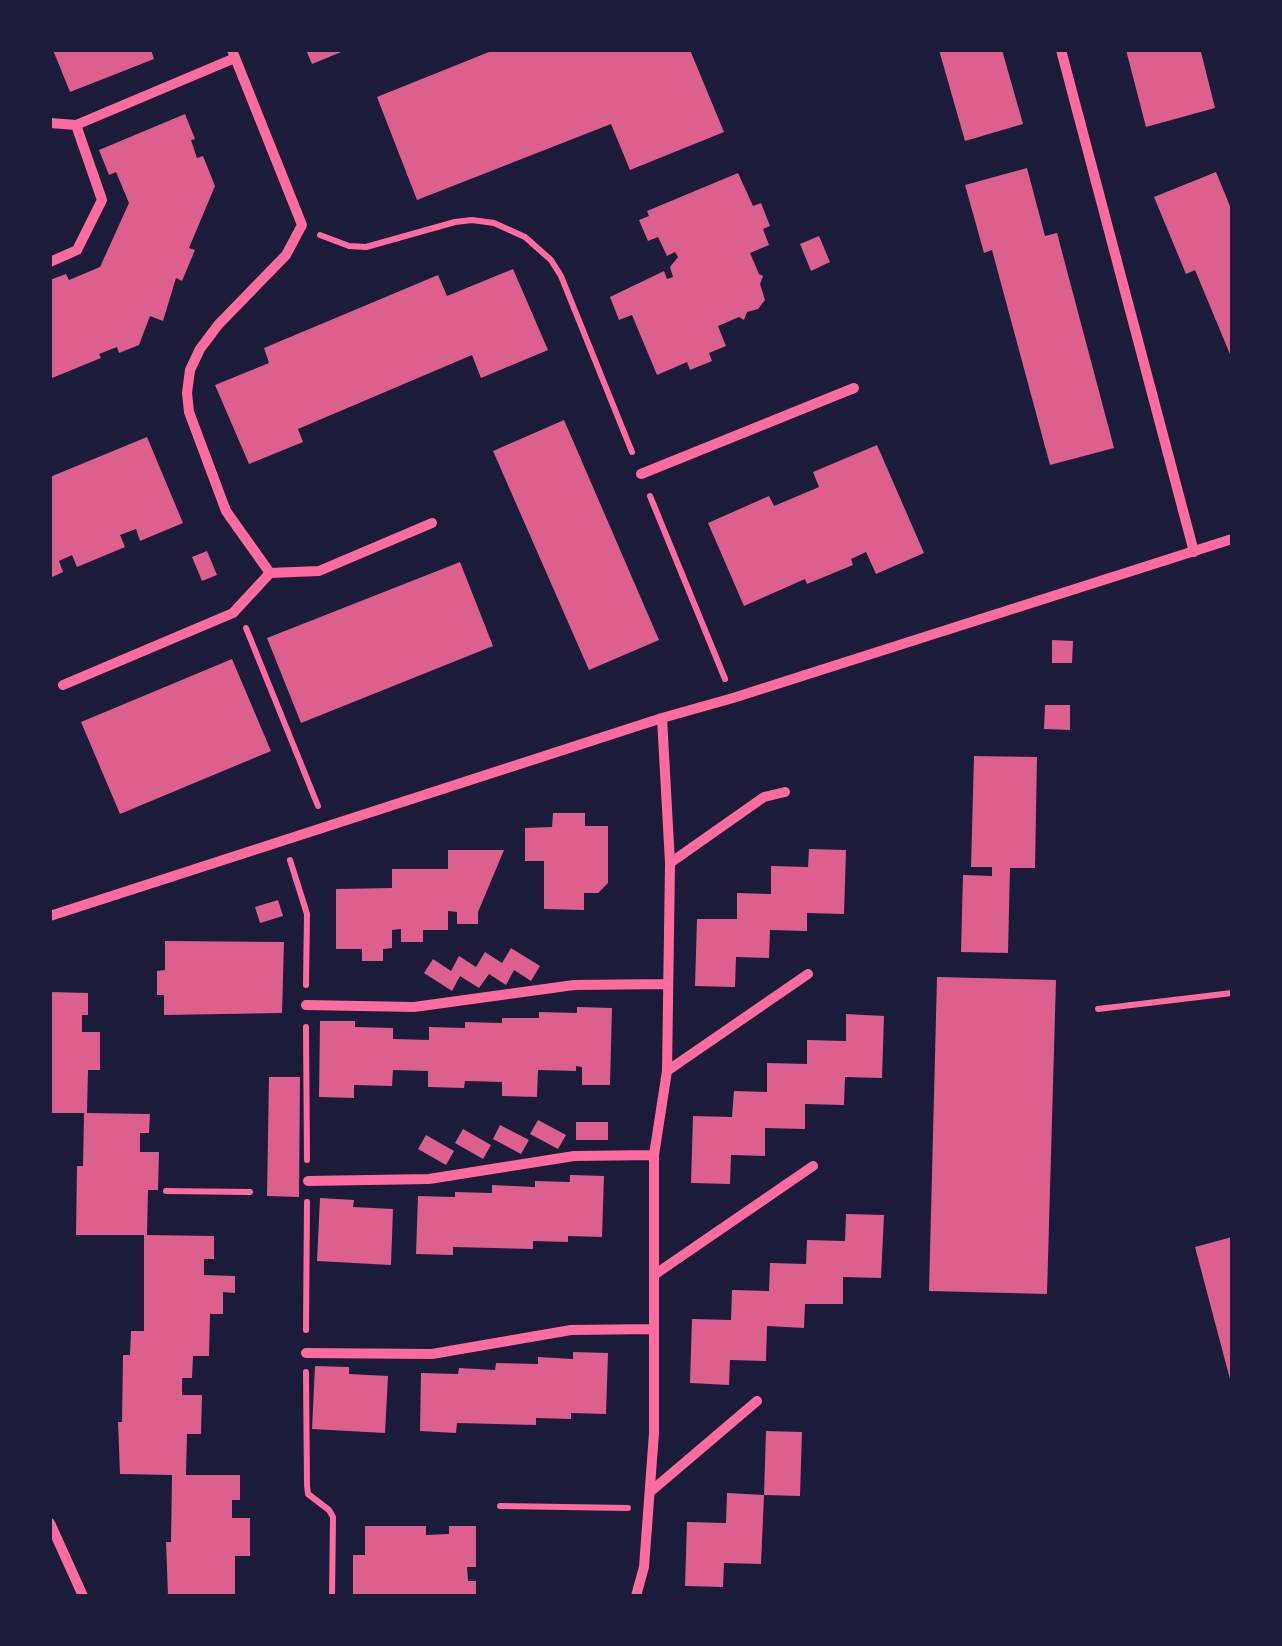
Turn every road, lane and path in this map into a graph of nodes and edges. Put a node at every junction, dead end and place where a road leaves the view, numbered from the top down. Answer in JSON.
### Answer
{"nodes":[{"id":1,"x":1062,"y":50,"type":"edge"},
{"id":2,"x":233,"y":54,"type":"edge"},
{"id":3,"x":50,"y":123,"type":"edge"},
{"id":4,"x":76,"y":125,"type":"junction"},
{"id":5,"x":302,"y":224,"type":"junction"},
{"id":6,"x":50,"y":262,"type":"edge"},
{"id":7,"x":854,"y":388,"type":"dead end"},
{"id":8,"x":641,"y":474,"type":"junction"},
{"id":9,"x":432,"y":523,"type":"dead end"},
{"id":10,"x":1232,"y":539,"type":"edge"},
{"id":11,"x":1194,"y":552,"type":"junction"},
{"id":12,"x":270,"y":573,"type":"junction"},
{"id":13,"x":244,"y":624,"type":"dead end"},
{"id":14,"x":63,"y":686,"type":"dead end"},
{"id":15,"x":732,"y":698,"type":"junction"},
{"id":16,"x":662,"y":718,"type":"junction"},
{"id":17,"x":784,"y":792,"type":"dead end"},
{"id":18,"x":326,"y":826,"type":"junction"},
{"id":19,"x":283,"y":840,"type":"junction"},
{"id":20,"x":670,"y":863,"type":"junction"},
{"id":21,"x":50,"y":916,"type":"edge"},
{"id":22,"x":808,"y":974,"type":"dead end"},
{"id":23,"x":668,"y":984,"type":"junction"},
{"id":24,"x":1232,"y":993,"type":"edge"},
{"id":25,"x":306,"y":1005,"type":"junction"},
{"id":26,"x":1098,"y":1009,"type":"dead end"},
{"id":27,"x":667,"y":1071,"type":"junction"},
{"id":28,"x":654,"y":1155,"type":"junction"},
{"id":29,"x":813,"y":1166,"type":"dead end"},
{"id":30,"x":308,"y":1181,"type":"junction"},
{"id":31,"x":166,"y":1191,"type":"dead end"},
{"id":32,"x":250,"y":1192,"type":"dead end"},
{"id":33,"x":654,"y":1275,"type":"junction"},
{"id":34,"x":654,"y":1329,"type":"junction"},
{"id":35,"x":306,"y":1354,"type":"junction"},
{"id":36,"x":757,"y":1401,"type":"dead end"},
{"id":37,"x":650,"y":1492,"type":"junction"},
{"id":38,"x":500,"y":1506,"type":"dead end"},
{"id":39,"x":650,"y":1508,"type":"junction"},
{"id":40,"x":50,"y":1524,"type":"edge"},
{"id":41,"x":82,"y":1596,"type":"edge"},
{"id":42,"x":332,"y":1596,"type":"edge"},
{"id":43,"x":636,"y":1596,"type":"edge"}],
"edges":[{"from":1,"to":11,"type":"street"},
{"from":2,"to":4,"type":"street"},
{"from":2,"to":5,"type":"street"},
{"from":3,"to":4,"type":"street"},
{"from":4,"to":6,"type":"street"},
{"from":5,"to":8,"type":"path"},
{"from":5,"to":12,"type":"street"},
{"from":7,"to":8,"type":"street"},
{"from":8,"to":15,"type":"path"},
{"from":9,"to":12,"type":"street"},
{"from":10,"to":11,"type":"street"},
{"from":11,"to":15,"type":"street"},
{"from":12,"to":14,"type":"street"},
{"from":13,"to":18,"type":"path"},
{"from":15,"to":16,"type":"street"},
{"from":16,"to":18,"type":"street"},
{"from":16,"to":20,"type":"street"},
{"from":17,"to":20,"type":"street"},
{"from":18,"to":19,"type":"street"},
{"from":19,"to":21,"type":"street"},
{"from":19,"to":25,"type":"path"},
{"from":20,"to":23,"type":"street"},
{"from":22,"to":27,"type":"street"},
{"from":23,"to":25,"type":"street"},
{"from":23,"to":27,"type":"street"},
{"from":24,"to":26,"type":"path"},
{"from":25,"to":30,"type":"path"},
{"from":27,"to":28,"type":"street"},
{"from":28,"to":30,"type":"street"},
{"from":28,"to":33,"type":"street"},
{"from":29,"to":33,"type":"street"},
{"from":30,"to":35,"type":"path"},
{"from":31,"to":32,"type":"path"},
{"from":33,"to":34,"type":"street"},
{"from":34,"to":35,"type":"street"},
{"from":34,"to":37,"type":"street"},
{"from":35,"to":42,"type":"path"},
{"from":36,"to":37,"type":"street"},
{"from":37,"to":39,"type":"street"},
{"from":38,"to":39,"type":"path"},
{"from":39,"to":43,"type":"street"},
{"from":40,"to":41,"type":"street"}]}
